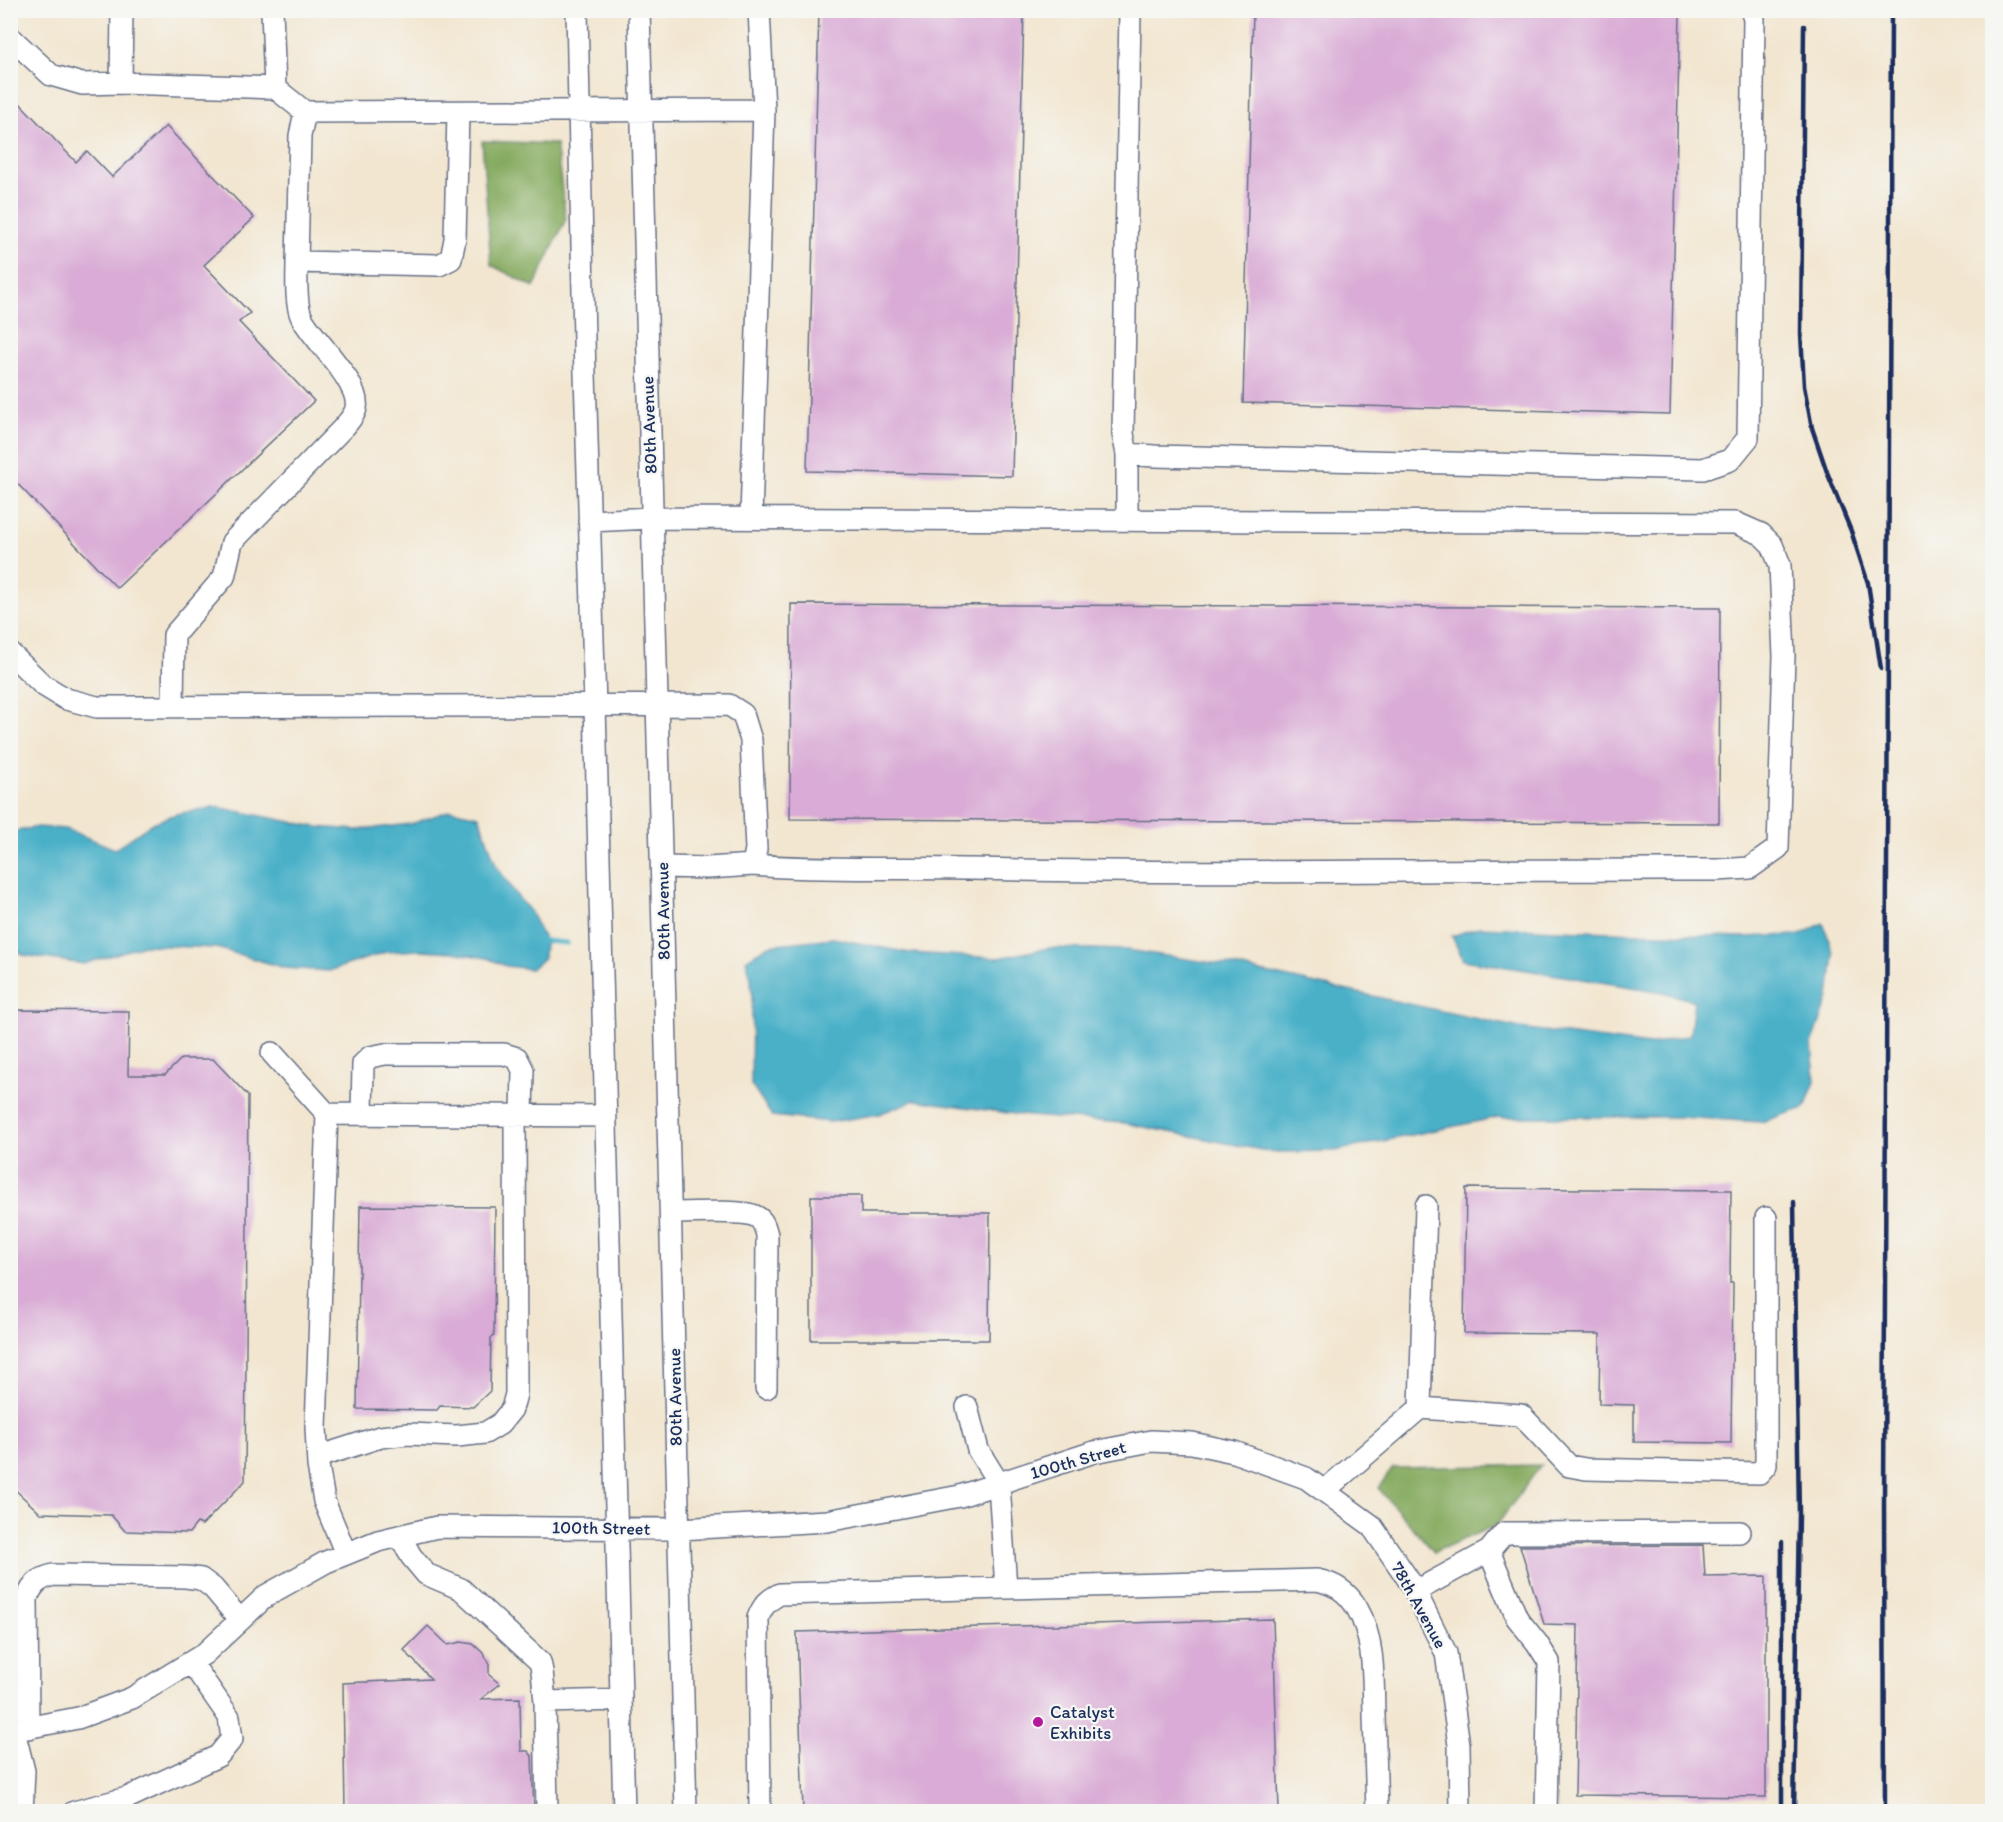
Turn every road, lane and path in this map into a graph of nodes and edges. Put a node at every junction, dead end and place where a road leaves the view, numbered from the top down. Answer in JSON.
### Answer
{"nodes":[{"id":1,"x":122,"y":10,"type":"edge"},
{"id":2,"x":272,"y":10,"type":"edge"},
{"id":3,"x":577,"y":10,"type":"edge"},
{"id":4,"x":639,"y":10,"type":"edge"},
{"id":5,"x":759,"y":10,"type":"edge"},
{"id":6,"x":1130,"y":10,"type":"edge"},
{"id":7,"x":1751,"y":10,"type":"edge"},
{"id":8,"x":10,"y":38,"type":"edge"},
{"id":9,"x":121,"y":83,"type":"junction"},
{"id":10,"x":275,"y":88,"type":"junction"},
{"id":11,"x":764,"y":110,"type":"junction"},
{"id":12,"x":642,"y":111,"type":"junction"},
{"id":13,"x":305,"y":112,"type":"junction"},
{"id":14,"x":458,"y":112,"type":"junction"},
{"id":15,"x":579,"y":112,"type":"junction"},
{"id":16,"x":297,"y":262,"type":"junction"},
{"id":17,"x":1127,"y":454,"type":"junction"},
{"id":18,"x":652,"y":518,"type":"junction"},
{"id":19,"x":751,"y":518,"type":"junction"},
{"id":20,"x":1127,"y":520,"type":"junction"},
{"id":21,"x":589,"y":521,"type":"junction"},
{"id":22,"x":10,"y":653,"type":"edge"},
{"id":23,"x":657,"y":704,"type":"junction"},
{"id":24,"x":173,"y":706,"type":"junction"},
{"id":25,"x":595,"y":706,"type":"junction"},
{"id":26,"x":753,"y":865,"type":"junction"},
{"id":27,"x":662,"y":867,"type":"junction"},
{"id":28,"x":272,"y":1053,"type":"dead end"},
{"id":29,"x":327,"y":1114,"type":"junction"},
{"id":30,"x":362,"y":1114,"type":"junction"},
{"id":31,"x":519,"y":1116,"type":"junction"},
{"id":32,"x":606,"y":1116,"type":"junction"},
{"id":33,"x":1426,"y":1206,"type":"dead end"},
{"id":34,"x":671,"y":1213,"type":"junction"},
{"id":35,"x":1766,"y":1218,"type":"dead end"},
{"id":36,"x":766,"y":1388,"type":"dead end"},
{"id":37,"x":967,"y":1407,"type":"dead end"},
{"id":38,"x":1420,"y":1408,"type":"junction"},
{"id":39,"x":1234,"y":1452,"type":"joint"},
{"id":40,"x":318,"y":1458,"type":"junction"},
{"id":41,"x":999,"y":1484,"type":"junction"},
{"id":42,"x":1324,"y":1491,"type":"junction"},
{"id":43,"x":616,"y":1527,"type":"junction"},
{"id":44,"x":679,"y":1529,"type":"junction"},
{"id":45,"x":1740,"y":1532,"type":"dead end"},
{"id":46,"x":400,"y":1536,"type":"junction"},
{"id":47,"x":1489,"y":1551,"type":"junction"},
{"id":48,"x":346,"y":1554,"type":"junction"},
{"id":49,"x":1006,"y":1588,"type":"junction"},
{"id":50,"x":1416,"y":1591,"type":"junction"},
{"id":51,"x":240,"y":1620,"type":"junction"},
{"id":52,"x":191,"y":1662,"type":"junction"},
{"id":53,"x":620,"y":1700,"type":"junction"},
{"id":54,"x":545,"y":1702,"type":"junction"},
{"id":55,"x":18,"y":1730,"type":"edge"},
{"id":56,"x":22,"y":1812,"type":"edge"},
{"id":57,"x":74,"y":1812,"type":"edge"},
{"id":58,"x":547,"y":1812,"type":"edge"},
{"id":59,"x":624,"y":1812,"type":"edge"},
{"id":60,"x":686,"y":1812,"type":"edge"},
{"id":61,"x":760,"y":1812,"type":"edge"},
{"id":62,"x":1377,"y":1812,"type":"edge"},
{"id":63,"x":1460,"y":1812,"type":"edge"},
{"id":64,"x":1546,"y":1812,"type":"edge"}],
"edges":[{"from":1,"to":9,"type":"street"},
{"from":2,"to":10,"type":"street"},
{"from":3,"to":15,"type":"street"},
{"from":4,"to":12,"type":"street","name":"80th Avenue"},
{"from":5,"to":11,"type":"street"},
{"from":6,"to":17,"type":"street"},
{"from":7,"to":17,"type":"street"},
{"from":8,"to":9,"type":"street"},
{"from":9,"to":10,"type":"street"},
{"from":10,"to":13,"type":"street"},
{"from":11,"to":12,"type":"street"},
{"from":11,"to":19,"type":"street"},
{"from":12,"to":15,"type":"street"},
{"from":12,"to":18,"type":"street","name":"80th Avenue"},
{"from":13,"to":14,"type":"street"},
{"from":13,"to":16,"type":"street"},
{"from":14,"to":15,"type":"street"},
{"from":14,"to":16,"type":"street"},
{"from":15,"to":21,"type":"street"},
{"from":16,"to":24,"type":"street"},
{"from":17,"to":20,"type":"street"},
{"from":18,"to":19,"type":"street"},
{"from":18,"to":21,"type":"street"},
{"from":18,"to":23,"type":"street","name":"80th Avenue"},
{"from":19,"to":20,"type":"street"},
{"from":20,"to":26,"type":"street"},
{"from":21,"to":25,"type":"street"},
{"from":22,"to":24,"type":"street"},
{"from":23,"to":25,"type":"street"},
{"from":23,"to":26,"type":"street"},
{"from":23,"to":27,"type":"street","name":"80th Avenue"},
{"from":24,"to":25,"type":"street"},
{"from":25,"to":32,"type":"street"},
{"from":26,"to":27,"type":"street"},
{"from":27,"to":34,"type":"street","name":"80th Avenue"},
{"from":28,"to":29,"type":"street"},
{"from":29,"to":30,"type":"street"},
{"from":29,"to":40,"type":"street"},
{"from":30,"to":31,"type":"street"},
{"from":30,"to":31,"type":"street"},
{"from":31,"to":32,"type":"street"},
{"from":31,"to":40,"type":"street"},
{"from":32,"to":43,"type":"street"},
{"from":33,"to":38,"type":"street"},
{"from":34,"to":36,"type":"street"},
{"from":34,"to":44,"type":"street","name":"80th Avenue"},
{"from":35,"to":38,"type":"street"},
{"from":37,"to":41,"type":"street"},
{"from":38,"to":42,"type":"street"},
{"from":39,"to":41,"type":"street","name":"100th Street"},
{"from":39,"to":42,"type":"street","name":"78th Avenue"},
{"from":40,"to":48,"type":"street"},
{"from":41,"to":44,"type":"street","name":"100th Street"},
{"from":41,"to":49,"type":"street"},
{"from":42,"to":50,"type":"street","name":"78th Avenue"},
{"from":43,"to":44,"type":"street","name":"100th Street"},
{"from":43,"to":46,"type":"street","name":"100th Street"},
{"from":43,"to":53,"type":"street"},
{"from":44,"to":60,"type":"street","name":"80th Avenue"},
{"from":45,"to":47,"type":"street"},
{"from":46,"to":48,"type":"street","name":"100th Street"},
{"from":46,"to":54,"type":"street"},
{"from":47,"to":50,"type":"street"},
{"from":47,"to":64,"type":"street"},
{"from":48,"to":51,"type":"street","name":"100th Street"},
{"from":49,"to":61,"type":"street"},
{"from":49,"to":62,"type":"street"},
{"from":50,"to":63,"type":"street","name":"78th Avenue"},
{"from":51,"to":52,"type":"street","name":"100th Street"},
{"from":51,"to":55,"type":"street"},
{"from":52,"to":55,"type":"street","name":"100th Street"},
{"from":52,"to":57,"type":"street"},
{"from":53,"to":54,"type":"street"},
{"from":53,"to":59,"type":"street"},
{"from":54,"to":58,"type":"street"},
{"from":55,"to":56,"type":"street"}]}
